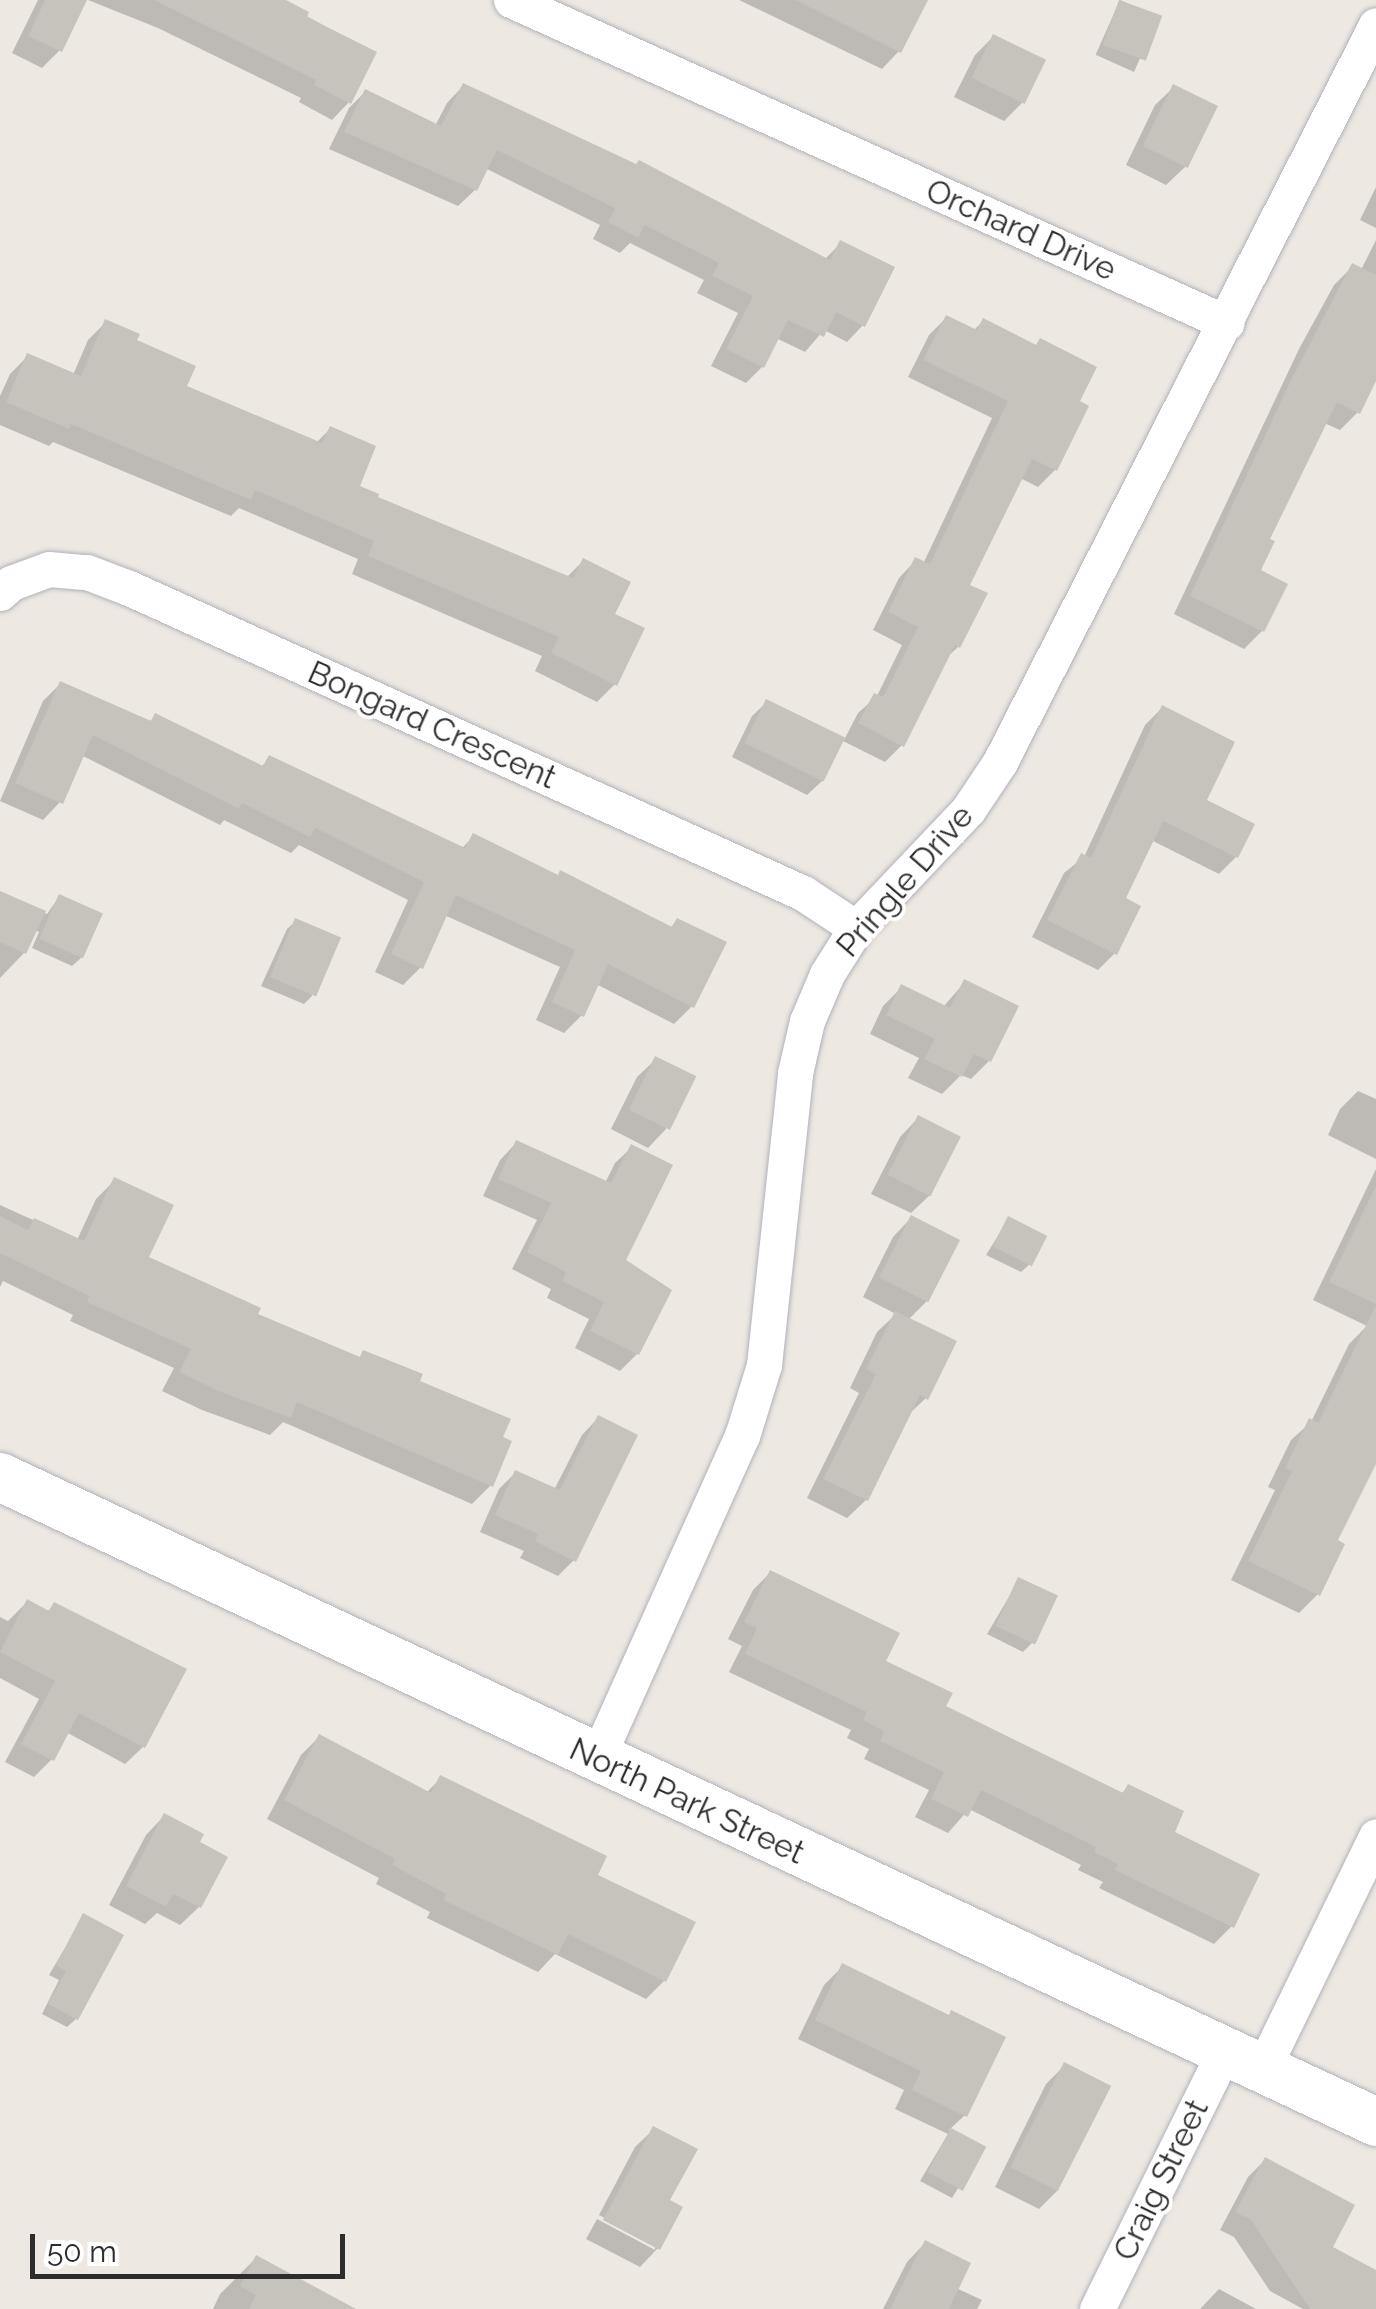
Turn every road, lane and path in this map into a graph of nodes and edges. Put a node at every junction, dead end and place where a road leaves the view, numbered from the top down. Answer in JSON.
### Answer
{"nodes":[{"id":1,"x":512,"y":0,"type":"edge"},
{"id":2,"x":1376,"y":25,"type":"edge"},
{"id":3,"x":1227,"y":323,"type":"junction"},
{"id":4,"x":0,"y":593,"type":"edge"},
{"id":5,"x":856,"y":928,"type":"junction"},
{"id":6,"x":0,"y":1478,"type":"edge"},
{"id":7,"x":597,"y":1758,"type":"junction"},
{"id":8,"x":1376,"y":1836,"type":"edge"},
{"id":9,"x":1243,"y":2061,"type":"junction"},
{"id":10,"x":1376,"y":2122,"type":"edge"},
{"id":11,"x":1097,"y":2309,"type":"edge"}],
"edges":[{"from":1,"to":3,"type":"street","name":"Orchard Drive"},
{"from":2,"to":3,"type":"street"},
{"from":3,"to":5,"type":"street","name":"Pringle Drive"},
{"from":4,"to":5,"type":"street","name":"Bongard Crescent"},
{"from":5,"to":7,"type":"street","name":"Pringle Drive"},
{"from":6,"to":7,"type":"street","name":"North Park Street"},
{"from":7,"to":9,"type":"street","name":"North Park Street"},
{"from":8,"to":9,"type":"street","name":"Craig Street"},
{"from":9,"to":10,"type":"street","name":"North Park Street"},
{"from":9,"to":11,"type":"street","name":"Craig Street"}]}
